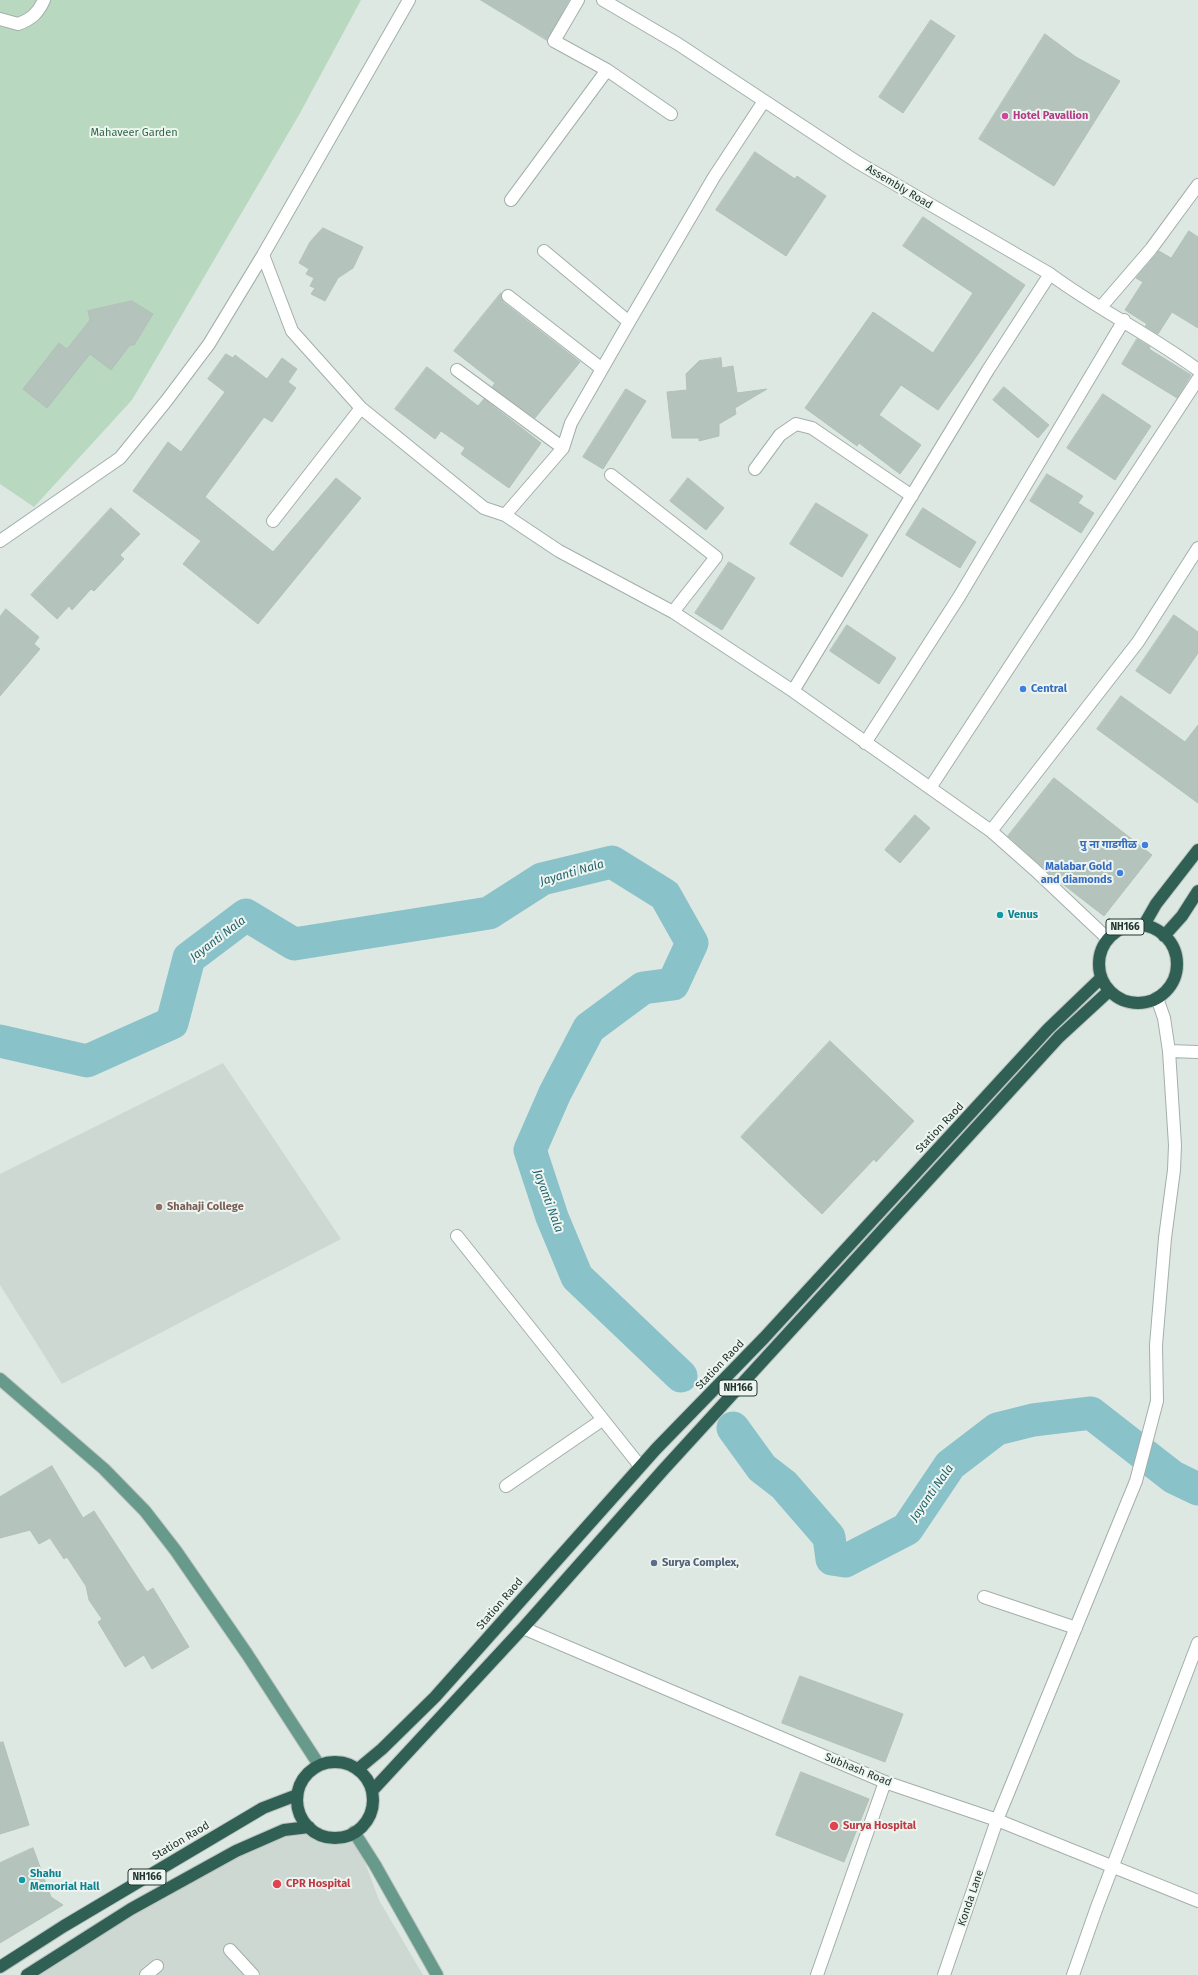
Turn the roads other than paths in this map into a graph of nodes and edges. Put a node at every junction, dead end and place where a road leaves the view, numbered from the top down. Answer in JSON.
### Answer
{"nodes":[{"id":1,"x":44,"y":0,"type":"edge"},
{"id":2,"x":409,"y":0,"type":"edge"},
{"id":3,"x":578,"y":0,"type":"edge"},
{"id":4,"x":603,"y":0,"type":"edge"},
{"id":5,"x":0,"y":18,"type":"edge"},
{"id":6,"x":607,"y":70,"type":"junction"},
{"id":7,"x":764,"y":101,"type":"junction"},
{"id":8,"x":671,"y":114,"type":"dead end"},
{"id":9,"x":1198,"y":185,"type":"edge"},
{"id":10,"x":510,"y":200,"type":"dead end"},
{"id":11,"x":544,"y":251,"type":"dead end"},
{"id":12,"x":264,"y":255,"type":"junction"},
{"id":13,"x":1050,"y":274,"type":"junction"},
{"id":14,"x":508,"y":296,"type":"dead end"},
{"id":15,"x":1101,"y":307,"type":"junction"},
{"id":16,"x":1124,"y":320,"type":"junction"},
{"id":17,"x":629,"y":322,"type":"junction"},
{"id":18,"x":602,"y":369,"type":"junction"},
{"id":19,"x":457,"y":370,"type":"dead end"},
{"id":20,"x":1198,"y":370,"type":"edge"},
{"id":21,"x":1198,"y":379,"type":"edge"},
{"id":22,"x":361,"y":408,"type":"junction"},
{"id":23,"x":563,"y":448,"type":"junction"},
{"id":24,"x":755,"y":469,"type":"dead end"},
{"id":25,"x":611,"y":475,"type":"dead end"},
{"id":26,"x":912,"y":496,"type":"junction"},
{"id":27,"x":505,"y":515,"type":"junction"},
{"id":28,"x":273,"y":521,"type":"dead end"},
{"id":29,"x":0,"y":541,"type":"edge"},
{"id":30,"x":1198,"y":548,"type":"edge"},
{"id":31,"x":674,"y":612,"type":"junction"},
{"id":32,"x":793,"y":691,"type":"junction"},
{"id":33,"x":865,"y":743,"type":"junction"},
{"id":34,"x":930,"y":788,"type":"junction"},
{"id":35,"x":991,"y":832,"type":"junction"},
{"id":36,"x":1198,"y":850,"type":"edge"},
{"id":37,"x":1197,"y":894,"type":"edge"},
{"id":38,"x":1144,"y":925,"type":"junction"},
{"id":39,"x":1164,"y":936,"type":"junction"},
{"id":40,"x":1108,"y":939,"type":"junction"},
{"id":41,"x":1101,"y":978,"type":"junction"},
{"id":42,"x":1109,"y":991,"type":"junction"},
{"id":43,"x":1157,"y":998,"type":"junction"},
{"id":44,"x":1169,"y":1051,"type":"junction"},
{"id":45,"x":1198,"y":1052,"type":"edge"},
{"id":46,"x":457,"y":1236,"type":"dead end"},
{"id":47,"x":0,"y":1379,"type":"edge"},
{"id":48,"x":602,"y":1420,"type":"junction"},
{"id":49,"x":640,"y":1466,"type":"junction"},
{"id":50,"x":506,"y":1486,"type":"dead end"},
{"id":51,"x":984,"y":1596,"type":"dead end"},
{"id":52,"x":523,"y":1628,"type":"junction"},
{"id":53,"x":1076,"y":1628,"type":"junction"},
{"id":54,"x":1198,"y":1643,"type":"edge"},
{"id":55,"x":319,"y":1765,"type":"junction"},
{"id":56,"x":358,"y":1769,"type":"junction"},
{"id":57,"x":885,"y":1782,"type":"junction"},
{"id":58,"x":372,"y":1791,"type":"junction"},
{"id":59,"x":298,"y":1795,"type":"junction"},
{"id":60,"x":997,"y":1820,"type":"junction"},
{"id":61,"x":309,"y":1827,"type":"junction"},
{"id":62,"x":354,"y":1832,"type":"junction"},
{"id":63,"x":1113,"y":1866,"type":"junction"},
{"id":64,"x":1198,"y":1900,"type":"edge"},
{"id":65,"x":230,"y":1950,"type":"dead end"},
{"id":66,"x":157,"y":1966,"type":"dead end"},
{"id":67,"x":0,"y":1968,"type":"edge"},
{"id":68,"x":27,"y":1975,"type":"edge"},
{"id":69,"x":146,"y":1975,"type":"edge"},
{"id":70,"x":253,"y":1975,"type":"edge"},
{"id":71,"x":437,"y":1975,"type":"edge"},
{"id":72,"x":817,"y":1975,"type":"edge"},
{"id":73,"x":944,"y":1975,"type":"edge"},
{"id":74,"x":1073,"y":1975,"type":"edge"}],
"edges":[{"from":1,"to":5,"type":"street"},
{"from":2,"to":12,"type":"street"},
{"from":3,"to":6,"type":"street"},
{"from":4,"to":7,"type":"street","name":"Assembly Road"},
{"from":6,"to":8,"type":"street"},
{"from":6,"to":10,"type":"street"},
{"from":7,"to":13,"type":"street","name":"Assembly Road"},
{"from":7,"to":17,"type":"street"},
{"from":9,"to":15,"type":"street"},
{"from":11,"to":17,"type":"street"},
{"from":12,"to":22,"type":"street"},
{"from":12,"to":29,"type":"street"},
{"from":13,"to":15,"type":"street","name":"Assembly Road"},
{"from":13,"to":26,"type":"street"},
{"from":14,"to":18,"type":"street"},
{"from":15,"to":16,"type":"street","name":"Assembly Road"},
{"from":16,"to":20,"type":"street","name":"Assembly Road"},
{"from":16,"to":33,"type":"street"},
{"from":17,"to":18,"type":"street"},
{"from":18,"to":23,"type":"street"},
{"from":19,"to":23,"type":"street"},
{"from":21,"to":34,"type":"street"},
{"from":22,"to":27,"type":"street"},
{"from":22,"to":28,"type":"street"},
{"from":23,"to":27,"type":"street"},
{"from":24,"to":26,"type":"street"},
{"from":25,"to":31,"type":"street"},
{"from":26,"to":32,"type":"street"},
{"from":27,"to":31,"type":"street"},
{"from":30,"to":35,"type":"street"},
{"from":31,"to":32,"type":"street"},
{"from":32,"to":33,"type":"street"},
{"from":33,"to":34,"type":"street"},
{"from":34,"to":35,"type":"street"},
{"from":35,"to":40,"type":"street"},
{"from":36,"to":38,"type":"highway","number":"NH166"},
{"from":37,"to":39,"type":"highway"},
{"from":38,"to":39,"type":"highway","number":"NH166"},
{"from":38,"to":40,"type":"highway","number":"NH166"},
{"from":39,"to":43,"type":"highway","number":"NH166"},
{"from":40,"to":41,"type":"highway","number":"NH166"},
{"from":41,"to":42,"type":"highway","number":"NH166"},
{"from":41,"to":49,"type":"highway","name":"Station Raod","number":"NH166"},
{"from":42,"to":43,"type":"highway","number":"NH166"},
{"from":42,"to":52,"type":"highway","number":"NH166"},
{"from":43,"to":44,"type":"street","name":"Konda Lane"},
{"from":44,"to":45,"type":"street"},
{"from":44,"to":53,"type":"street","name":"Konda Lane"},
{"from":46,"to":48,"type":"street"},
{"from":47,"to":55,"type":"main road"},
{"from":48,"to":49,"type":"street"},
{"from":48,"to":50,"type":"street"},
{"from":49,"to":56,"type":"highway","name":"Station Raod","number":"NH166"},
{"from":51,"to":53,"type":"street"},
{"from":52,"to":57,"type":"street","name":"Subhash Road"},
{"from":52,"to":58,"type":"highway","number":"NH166"},
{"from":53,"to":60,"type":"street","name":"Konda Lane"},
{"from":54,"to":63,"type":"street"},
{"from":55,"to":56,"type":"highway"},
{"from":55,"to":59,"type":"highway"},
{"from":56,"to":58,"type":"highway"},
{"from":57,"to":60,"type":"street","name":"Subhash Road"},
{"from":57,"to":72,"type":"street"},
{"from":58,"to":62,"type":"highway"},
{"from":59,"to":61,"type":"highway"},
{"from":59,"to":67,"type":"highway","name":"Station Raod","number":"NH166"},
{"from":60,"to":63,"type":"street","name":"Subhash Road"},
{"from":60,"to":73,"type":"street","name":"Konda Lane"},
{"from":61,"to":62,"type":"highway"},
{"from":61,"to":68,"type":"highway","number":"NH166"},
{"from":62,"to":71,"type":"main road"},
{"from":63,"to":64,"type":"street","name":"Subhash Road"},
{"from":63,"to":74,"type":"street"},
{"from":65,"to":70,"type":"street"},
{"from":66,"to":69,"type":"street"}]}
